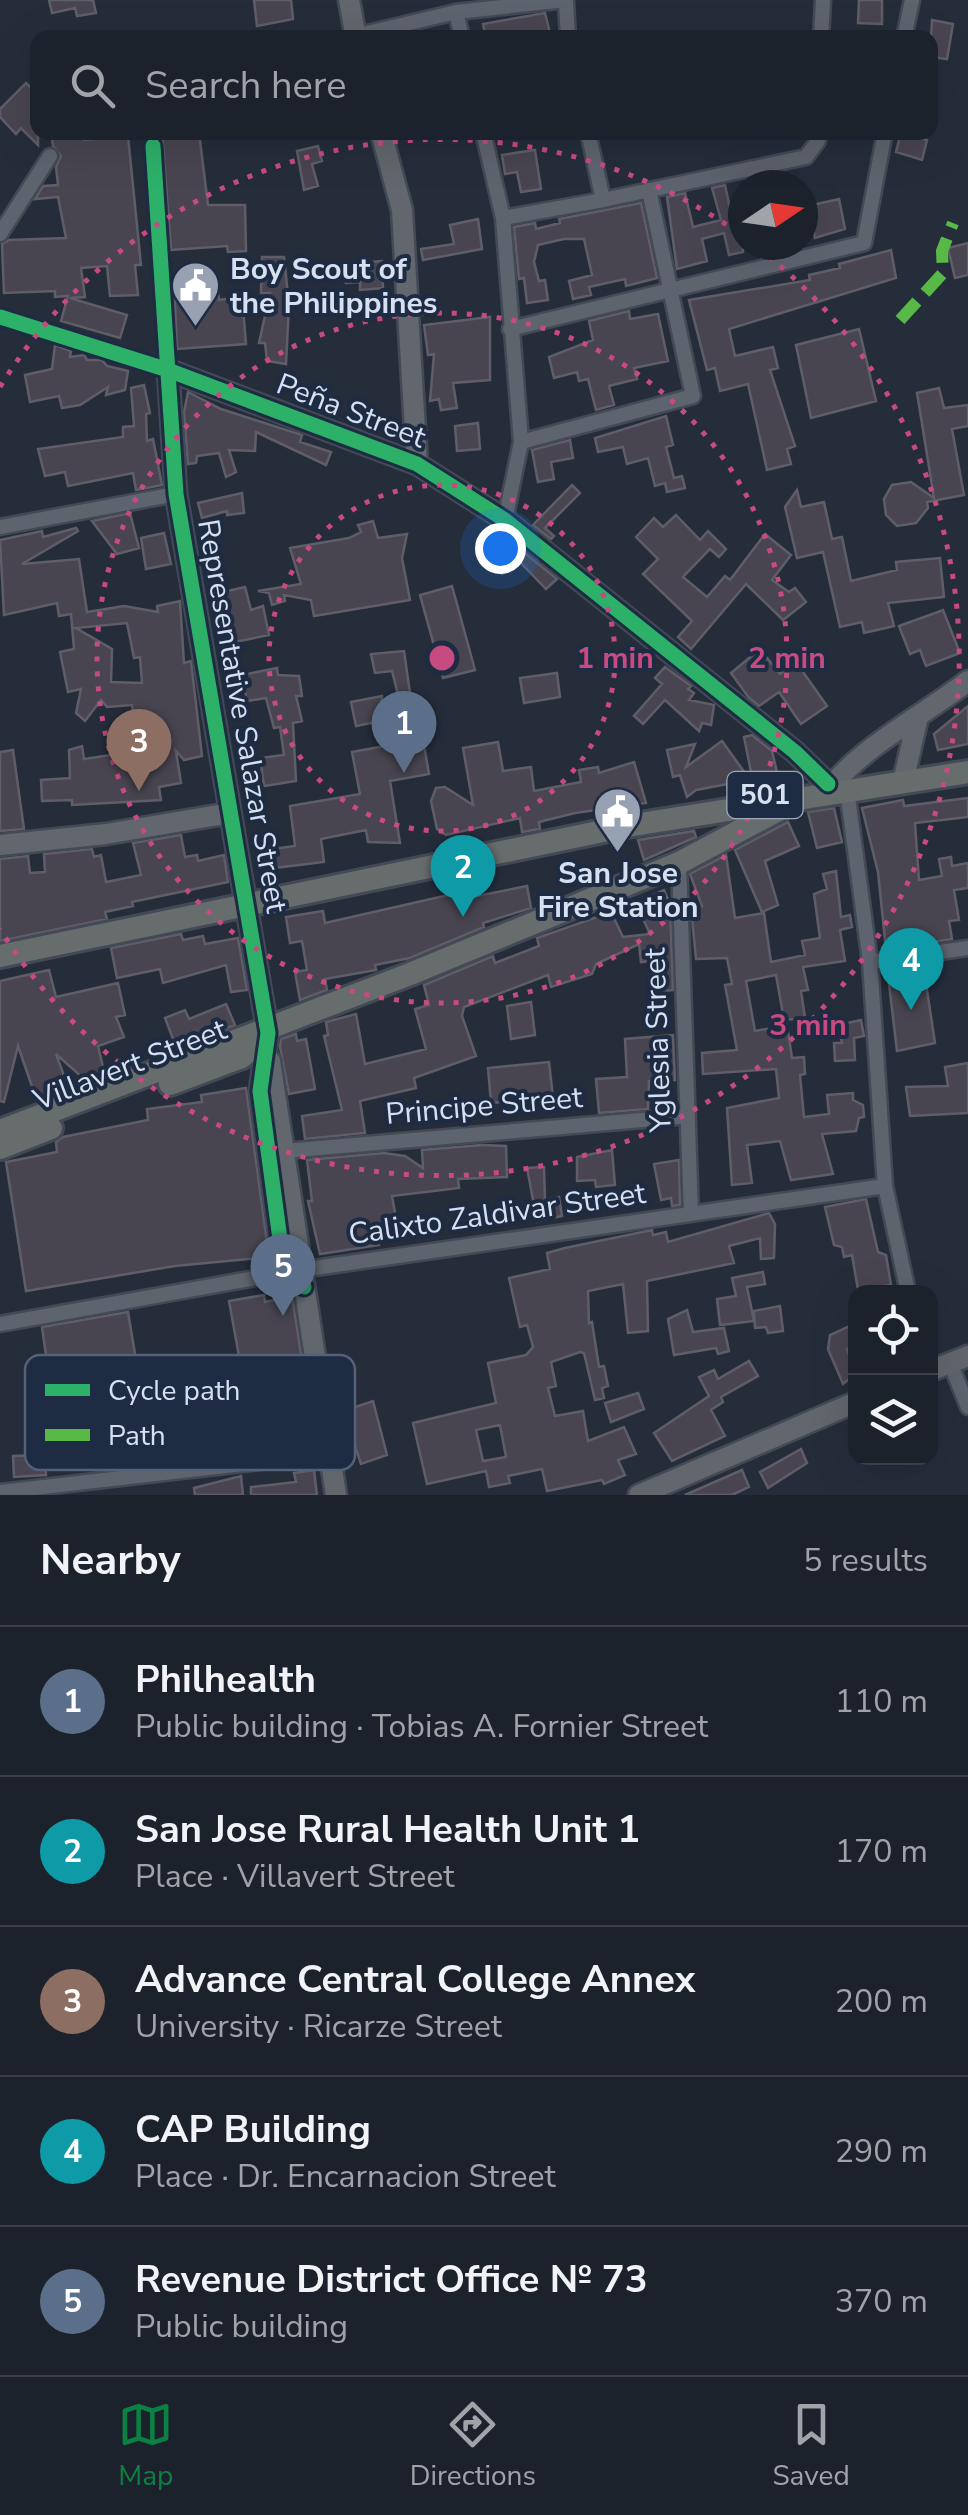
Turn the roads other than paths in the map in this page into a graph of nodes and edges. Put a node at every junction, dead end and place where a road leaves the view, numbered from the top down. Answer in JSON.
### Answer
{"nodes":[{"id":1,"x":350,"y":0,"type":"edge"},
{"id":2,"x":823,"y":0,"type":"edge"},
{"id":3,"x":912,"y":0,"type":"edge"},
{"id":4,"x":566,"y":1,"type":"edge"},
{"id":5,"x":456,"y":12,"type":"junction"},
{"id":6,"x":355,"y":30,"type":"edge"},
{"id":7,"x":384,"y":30,"type":"edge"},
{"id":8,"x":460,"y":30,"type":"edge"},
{"id":9,"x":568,"y":30,"type":"edge"},
{"id":10,"x":821,"y":30,"type":"edge"},
{"id":11,"x":906,"y":30,"type":"edge"},
{"id":12,"x":383,"y":140,"type":"edge"},
{"id":13,"x":484,"y":140,"type":"edge"},
{"id":14,"x":590,"y":140,"type":"edge"},
{"id":15,"x":818,"y":140,"type":"edge"},
{"id":16,"x":884,"y":140,"type":"edge"},
{"id":17,"x":153,"y":146,"type":"dead end"},
{"id":18,"x":50,"y":156,"type":"dead end"},
{"id":19,"x":649,"y":190,"type":"junction"},
{"id":20,"x":603,"y":200,"type":"junction"},
{"id":21,"x":503,"y":218,"type":"junction"},
{"id":22,"x":0,"y":234,"type":"edge"},
{"id":23,"x":672,"y":290,"type":"junction"},
{"id":24,"x":0,"y":317,"type":"edge"},
{"id":25,"x":510,"y":329,"type":"junction"},
{"id":26,"x":168,"y":370,"type":"junction"},
{"id":27,"x":522,"y":442,"type":"junction"},
{"id":28,"x":416,"y":464,"type":"junction"},
{"id":29,"x":176,"y":494,"type":"junction"},
{"id":30,"x":506,"y":520,"type":"junction"},
{"id":31,"x":0,"y":527,"type":"edge"},
{"id":32,"x":968,"y":681,"type":"edge"},
{"id":33,"x":917,"y":720,"type":"junction"},
{"id":34,"x":968,"y":760,"type":"edge"},
{"id":35,"x":968,"y":772,"type":"edge"},
{"id":36,"x":904,"y":776,"type":"junction"},
{"id":37,"x":836,"y":786,"type":"junction"},
{"id":38,"x":801,"y":798,"type":"junction"},
{"id":39,"x":230,"y":814,"type":"junction"},
{"id":40,"x":627,"y":826,"type":"junction"},
{"id":41,"x":0,"y":845,"type":"edge"},
{"id":42,"x":679,"y":864,"type":"junction"},
{"id":43,"x":246,"y":902,"type":"junction"},
{"id":44,"x":968,"y":948,"type":"edge"},
{"id":45,"x":0,"y":956,"type":"edge"},
{"id":46,"x":870,"y":962,"type":"junction"},
{"id":47,"x":269,"y":1035,"type":"junction"},
{"id":48,"x":688,"y":1116,"type":"junction"},
{"id":49,"x":0,"y":1131,"type":"edge"},
{"id":50,"x":0,"y":1148,"type":"edge"},
{"id":51,"x":285,"y":1152,"type":"junction"},
{"id":52,"x":885,"y":1186,"type":"junction"},
{"id":53,"x":691,"y":1214,"type":"junction"},
{"id":54,"x":300,"y":1276,"type":"junction"},
{"id":55,"x":906,"y":1285,"type":"edge"},
{"id":56,"x":0,"y":1324,"type":"edge"},
{"id":57,"x":312,"y":1355,"type":"edge"},
{"id":58,"x":950,"y":1363,"type":"edge"},
{"id":59,"x":848,"y":1405,"type":"edge"},
{"id":60,"x":968,"y":1407,"type":"edge"},
{"id":61,"x":194,"y":1470,"type":"edge"},
{"id":62,"x":331,"y":1470,"type":"edge"},
{"id":63,"x":0,"y":1476,"type":"edge"},
{"id":64,"x":1,"y":1493,"type":"edge"},
{"id":65,"x":336,"y":1495,"type":"edge"},
{"id":66,"x":639,"y":1495,"type":"edge"}],
"edges":[{"from":1,"to":6,"type":"street"},
{"from":2,"to":10,"type":"street"},
{"from":3,"to":11,"type":"street"},
{"from":4,"to":5,"type":"street"},
{"from":4,"to":9,"type":"street"},
{"from":5,"to":7,"type":"street"},
{"from":5,"to":8,"type":"street"},
{"from":12,"to":28,"type":"street"},
{"from":13,"to":21,"type":"street"},
{"from":14,"to":20,"type":"street"},
{"from":15,"to":19,"type":"street"},
{"from":16,"to":23,"type":"street"},
{"from":17,"to":26,"type":"street","name":"Representative Salazar Street"},
{"from":18,"to":22,"type":"street"},
{"from":19,"to":20,"type":"street"},
{"from":19,"to":23,"type":"street"},
{"from":20,"to":21,"type":"street"},
{"from":21,"to":25,"type":"street"},
{"from":23,"to":25,"type":"street"},
{"from":23,"to":27,"type":"street"},
{"from":24,"to":26,"type":"street","name":"Peña Street"},
{"from":25,"to":27,"type":"street"},
{"from":26,"to":28,"type":"street","name":"Peña Street"},
{"from":26,"to":29,"type":"street","name":"Representative Salazar Street"},
{"from":27,"to":30,"type":"street"},
{"from":28,"to":30,"type":"street","name":"Peña Street"},
{"from":29,"to":31,"type":"street"},
{"from":29,"to":39,"type":"street","name":"Representative Salazar Street"},
{"from":30,"to":37,"type":"street","name":"Peña Street"},
{"from":32,"to":33,"type":"street"},
{"from":33,"to":36,"type":"street"},
{"from":33,"to":37,"type":"street"},
{"from":34,"to":36,"type":"main road","number":"501"},
{"from":35,"to":36,"type":"main road","number":"501"},
{"from":36,"to":37,"type":"main road","number":"501"},
{"from":37,"to":38,"type":"main road","number":"501"},
{"from":37,"to":40,"type":"main road","number":"501"},
{"from":37,"to":46,"type":"street"},
{"from":38,"to":40,"type":"main road","number":"501"},
{"from":38,"to":42,"type":"main road","name":"Villavert Street"},
{"from":39,"to":41,"type":"street"},
{"from":39,"to":43,"type":"street","name":"Representative Salazar Street"},
{"from":40,"to":43,"type":"main road","number":"501"},
{"from":42,"to":47,"type":"main road","name":"Villavert Street"},
{"from":42,"to":48,"type":"street","name":"Yglesia Street"},
{"from":43,"to":45,"type":"main road","number":"501"},
{"from":43,"to":47,"type":"street","name":"Representative Salazar Street"},
{"from":44,"to":46,"type":"street"},
{"from":46,"to":52,"type":"street"},
{"from":47,"to":49,"type":"main road","name":"Villavert Street"},
{"from":47,"to":50,"type":"main road","name":"Villavert Street"},
{"from":47,"to":51,"type":"street","name":"Representative Salazar Street"},
{"from":47,"to":54,"type":"street","name":"Representative Salazar Street"},
{"from":48,"to":51,"type":"street","name":"Principe Street"},
{"from":48,"to":53,"type":"street","name":"Yglesia Street"},
{"from":51,"to":54,"type":"street","name":"Representative Salazar Street"},
{"from":52,"to":53,"type":"street","name":"Calixto Zaldivar Street"},
{"from":52,"to":55,"type":"street"},
{"from":53,"to":54,"type":"street","name":"Calixto Zaldivar Street"},
{"from":54,"to":56,"type":"street","name":"Calixto Zaldivar Street"},
{"from":54,"to":57,"type":"street","name":"Representative Salazar Street"},
{"from":58,"to":60,"type":"street"},
{"from":59,"to":66,"type":"street"},
{"from":61,"to":64,"type":"street"},
{"from":62,"to":65,"type":"street","name":"Representative Salazar Street"},
{"from":63,"to":64,"type":"street"}]}
